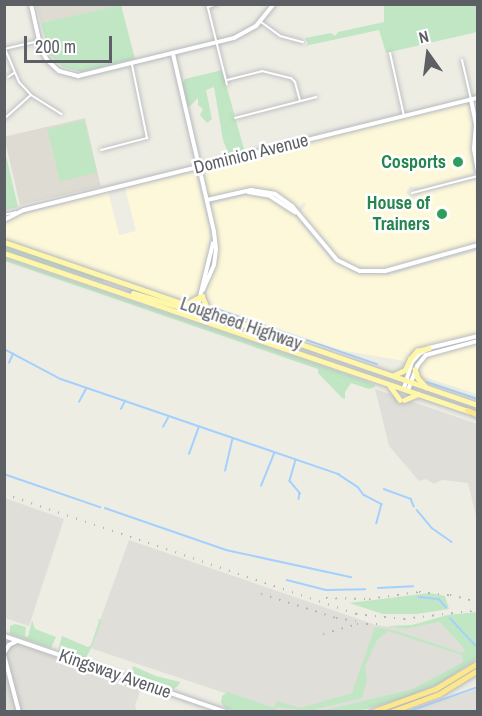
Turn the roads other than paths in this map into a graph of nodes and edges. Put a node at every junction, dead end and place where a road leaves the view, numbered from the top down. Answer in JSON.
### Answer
{"nodes":[{"id":1,"x":31,"y":4,"type":"edge"},
{"id":2,"x":218,"y":4,"type":"edge"},
{"id":3,"x":274,"y":4,"type":"edge"},
{"id":4,"x":207,"y":6,"type":"edge"},
{"id":5,"x":261,"y":22,"type":"junction"},
{"id":6,"x":39,"y":40,"type":"junction"},
{"id":7,"x":303,"y":42,"type":"dead end"},
{"id":8,"x":215,"y":44,"type":"junction"},
{"id":9,"x":5,"y":49,"type":"edge"},
{"id":10,"x":390,"y":53,"type":"dead end"},
{"id":11,"x":173,"y":54,"type":"junction"},
{"id":12,"x":462,"y":60,"type":"dead end"},
{"id":13,"x":132,"y":65,"type":"junction"},
{"id":14,"x":14,"y":73,"type":"junction"},
{"id":15,"x":8,"y":77,"type":"dead end"},
{"id":16,"x":227,"y":80,"type":"junction"},
{"id":17,"x":227,"y":85,"type":"dead end"},
{"id":18,"x":31,"y":95,"type":"junction"},
{"id":19,"x":316,"y":97,"type":"dead end"},
{"id":20,"x":477,"y":98,"type":"edge"},
{"id":21,"x":471,"y":99,"type":"junction"},
{"id":22,"x":300,"y":101,"type":"junction"},
{"id":23,"x":61,"y":114,"type":"dead end"},
{"id":24,"x":404,"y":116,"type":"junction"},
{"id":25,"x":4,"y":118,"type":"edge"},
{"id":26,"x":235,"y":118,"type":"dead end"},
{"id":27,"x":100,"y":150,"type":"dead end"},
{"id":28,"x":198,"y":167,"type":"junction"},
{"id":29,"x":477,"y":171,"type":"edge"},
{"id":30,"x":477,"y":176,"type":"edge"},
{"id":31,"x":246,"y":192,"type":"junction"},
{"id":32,"x":412,"y":193,"type":"dead end"},
{"id":33,"x":277,"y":198,"type":"junction"},
{"id":34,"x":207,"y":200,"type":"junction"},
{"id":35,"x":24,"y":210,"type":"junction"},
{"id":36,"x":296,"y":212,"type":"junction"},
{"id":37,"x":4,"y":215,"type":"edge"},
{"id":38,"x":4,"y":220,"type":"edge"},
{"id":39,"x":4,"y":243,"type":"edge"},
{"id":40,"x":477,"y":245,"type":"edge"},
{"id":41,"x":4,"y":253,"type":"edge"},
{"id":42,"x":203,"y":293,"type":"junction"},
{"id":43,"x":185,"y":304,"type":"junction"},
{"id":44,"x":196,"y":312,"type":"junction"},
{"id":45,"x":211,"y":313,"type":"junction"},
{"id":46,"x":477,"y":336,"type":"edge"},
{"id":47,"x":477,"y":341,"type":"edge"},
{"id":48,"x":429,"y":348,"type":"junction"},
{"id":49,"x":415,"y":369,"type":"junction"},
{"id":50,"x":391,"y":376,"type":"junction"},
{"id":51,"x":385,"y":382,"type":"junction"},
{"id":52,"x":408,"y":382,"type":"junction"},
{"id":53,"x":406,"y":389,"type":"junction"},
{"id":54,"x":431,"y":390,"type":"junction"},
{"id":55,"x":418,"y":394,"type":"junction"},
{"id":56,"x":477,"y":405,"type":"edge"},
{"id":57,"x":467,"y":410,"type":"joint"},
{"id":58,"x":477,"y":414,"type":"edge"},
{"id":59,"x":5,"y":636,"type":"edge"},
{"id":60,"x":18,"y":640,"type":"junction"},
{"id":61,"x":4,"y":642,"type":"edge"},
{"id":62,"x":4,"y":654,"type":"edge"},
{"id":63,"x":477,"y":663,"type":"edge"},
{"id":64,"x":477,"y":670,"type":"edge"},
{"id":65,"x":19,"y":711,"type":"edge"},
{"id":66,"x":226,"y":711,"type":"edge"},
{"id":67,"x":371,"y":711,"type":"edge"},
{"id":68,"x":390,"y":711,"type":"edge"}],
"edges":[{"from":1,"to":6,"type":"street"},
{"from":2,"to":4,"type":"street"},
{"from":3,"to":5,"type":"street"},
{"from":4,"to":8,"type":"street"},
{"from":5,"to":7,"type":"street"},
{"from":5,"to":8,"type":"street"},
{"from":6,"to":9,"type":"street"},
{"from":6,"to":13,"type":"street"},
{"from":8,"to":11,"type":"street"},
{"from":8,"to":16,"type":"street"},
{"from":9,"to":14,"type":"street"},
{"from":10,"to":24,"type":"street"},
{"from":11,"to":13,"type":"street"},
{"from":11,"to":28,"type":"street"},
{"from":12,"to":21,"type":"street"},
{"from":13,"to":27,"type":"street"},
{"from":14,"to":15,"type":"street"},
{"from":14,"to":18,"type":"street"},
{"from":16,"to":17,"type":"street"},
{"from":16,"to":22,"type":"street"},
{"from":18,"to":23,"type":"street"},
{"from":18,"to":25,"type":"street"},
{"from":19,"to":22,"type":"street"},
{"from":20,"to":21,"type":"street","name":"Dominion Avenue"},
{"from":21,"to":24,"type":"street","name":"Dominion Avenue"},
{"from":21,"to":29,"type":"street"},
{"from":22,"to":26,"type":"street"},
{"from":24,"to":28,"type":"street","name":"Dominion Avenue"},
{"from":28,"to":34,"type":"street"},
{"from":28,"to":35,"type":"street","name":"Dominion Avenue"},
{"from":30,"to":32,"type":"street"},
{"from":31,"to":33,"type":"street"},
{"from":31,"to":33,"type":"street"},
{"from":31,"to":34,"type":"street"},
{"from":33,"to":36,"type":"street"},
{"from":33,"to":36,"type":"street"},
{"from":34,"to":42,"type":"street"},
{"from":35,"to":37,"type":"street","name":"Dominion Avenue"},
{"from":35,"to":38,"type":"street","name":"Dominion Avenue"},
{"from":36,"to":40,"type":"street"},
{"from":39,"to":43,"type":"main road","name":"Lougheed Highway"},
{"from":41,"to":44,"type":"main road","name":"Lougheed Highway"},
{"from":42,"to":43,"type":"main road"},
{"from":42,"to":44,"type":"street"},
{"from":42,"to":45,"type":"main road"},
{"from":43,"to":44,"type":"main road","name":"Lougheed Highway"},
{"from":44,"to":45,"type":"main road","name":"Lougheed Highway"},
{"from":44,"to":51,"type":"main road","name":"Lougheed Highway"},
{"from":45,"to":50,"type":"main road","name":"Lougheed Highway"},
{"from":46,"to":48,"type":"street"},
{"from":47,"to":49,"type":"street"},
{"from":48,"to":50,"type":"main road"},
{"from":48,"to":52,"type":"street"},
{"from":49,"to":52,"type":"street"},
{"from":49,"to":54,"type":"main road"},
{"from":50,"to":52,"type":"main road","name":"Lougheed Highway"},
{"from":51,"to":53,"type":"main road","name":"Lougheed Highway"},
{"from":51,"to":55,"type":"main road"},
{"from":52,"to":53,"type":"street"},
{"from":52,"to":54,"type":"main road","name":"Lougheed Highway"},
{"from":53,"to":55,"type":"main road","name":"Lougheed Highway"},
{"from":54,"to":56,"type":"main road","name":"Lougheed Highway"},
{"from":55,"to":57,"type":"main road","name":"Lougheed Highway"},
{"from":57,"to":58,"type":"highway"},
{"from":59,"to":60,"type":"street","name":"Kingsway Avenue"},
{"from":59,"to":61,"type":"street"},
{"from":60,"to":62,"type":"street"},
{"from":60,"to":66,"type":"street","name":"Kingsway Avenue"},
{"from":62,"to":65,"type":"street"},
{"from":63,"to":67,"type":"highway"},
{"from":64,"to":68,"type":"highway"}]}
